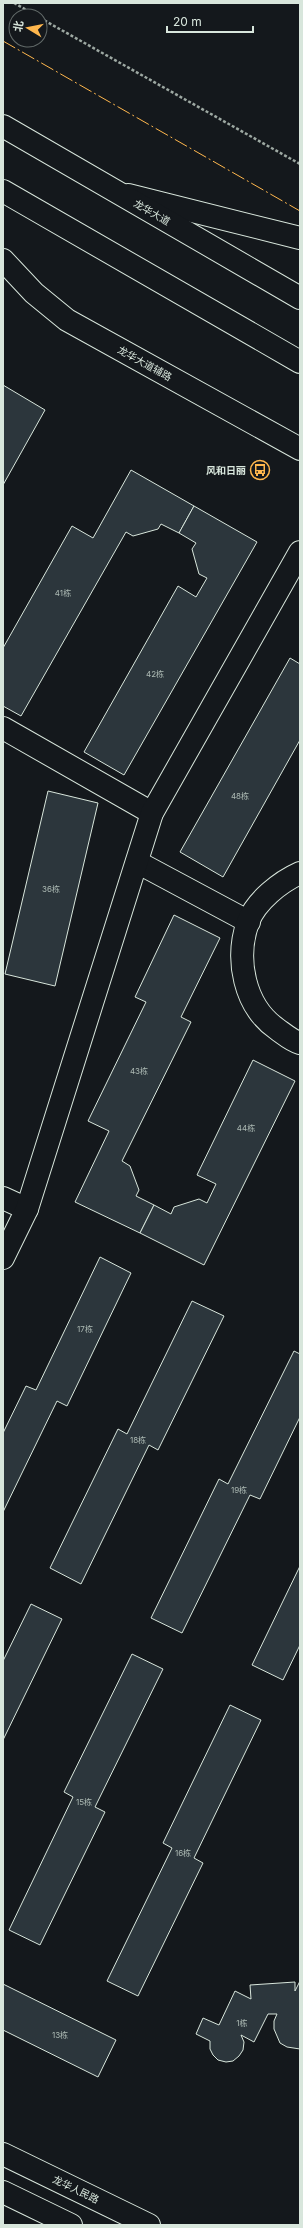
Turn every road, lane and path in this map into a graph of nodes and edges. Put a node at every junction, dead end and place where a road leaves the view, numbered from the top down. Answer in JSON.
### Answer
{"nodes":[{"id":1,"x":14,"y":3,"type":"edge"},
{"id":2,"x":23,"y":8,"type":"edge"},
{"id":3,"x":48,"y":22,"type":"edge"},
{"id":4,"x":3,"y":126,"type":"edge"},
{"id":5,"x":300,"y":164,"type":"edge"},
{"id":6,"x":3,"y":191,"type":"edge"},
{"id":7,"x":120,"y":194,"type":"junction"},
{"id":8,"x":300,"y":238,"type":"edge"},
{"id":9,"x":3,"y":260,"type":"edge"},
{"id":10,"x":300,"y":298,"type":"edge"},
{"id":11,"x":300,"y":362,"type":"edge"},
{"id":12,"x":300,"y":449,"type":"edge"},
{"id":13,"x":300,"y":552,"type":"edge"},
{"id":14,"x":3,"y":728,"type":"edge"},
{"id":15,"x":152,"y":813,"type":"junction"},
{"id":16,"x":137,"y":862,"type":"junction"},
{"id":17,"x":300,"y":873,"type":"edge"},
{"id":18,"x":249,"y":922,"type":"junction"},
{"id":19,"x":300,"y":1043,"type":"edge"},
{"id":20,"x":3,"y":1198,"type":"edge"},
{"id":21,"x":27,"y":1209,"type":"junction"},
{"id":22,"x":3,"y":1258,"type":"edge"},
{"id":23,"x":3,"y":2154,"type":"edge"},
{"id":24,"x":3,"y":2192,"type":"edge"},
{"id":25,"x":71,"y":2225,"type":"edge"},
{"id":26,"x":149,"y":2225,"type":"edge"}],
"edges":[{"from":1,"to":2,"type":"path"},
{"from":3,"to":5,"type":"path"},
{"from":4,"to":7,"type":"main road","name":"龙华大道"},
{"from":6,"to":11,"type":"main road"},
{"from":7,"to":8,"type":"main road"},
{"from":7,"to":10,"type":"main road","name":"龙华大道"},
{"from":9,"to":12,"type":"main road","name":"龙华大道辅路"},
{"from":13,"to":15,"type":"main road"},
{"from":14,"to":15,"type":"main road"},
{"from":15,"to":16,"type":"main road"},
{"from":16,"to":18,"type":"main road"},
{"from":16,"to":21,"type":"main road"},
{"from":17,"to":18,"type":"main road"},
{"from":18,"to":19,"type":"main road"},
{"from":20,"to":21,"type":"main road"},
{"from":21,"to":22,"type":"main road"},
{"from":23,"to":26,"type":"main road","name":"龙华人民路"},
{"from":24,"to":25,"type":"main road"}]}
